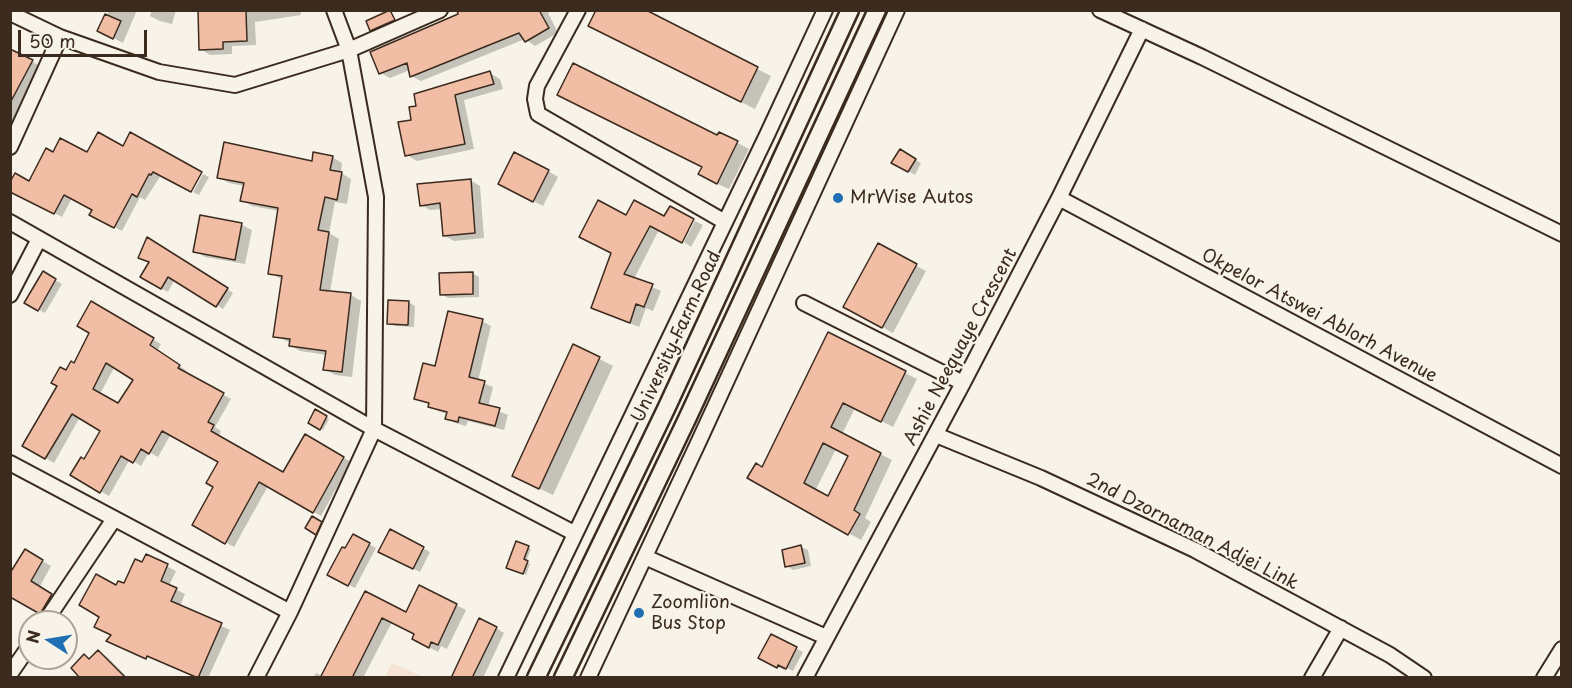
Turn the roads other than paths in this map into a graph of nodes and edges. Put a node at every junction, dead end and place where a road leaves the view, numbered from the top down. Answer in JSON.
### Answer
{"nodes":[{"id":1,"x":334,"y":10,"type":"edge"},
{"id":2,"x":440,"y":10,"type":"edge"},
{"id":3,"x":578,"y":10,"type":"edge"},
{"id":4,"x":825,"y":10,"type":"edge"},
{"id":5,"x":850,"y":10,"type":"edge"},
{"id":6,"x":877,"y":10,"type":"edge"},
{"id":7,"x":897,"y":10,"type":"edge"},
{"id":8,"x":1100,"y":10,"type":"edge"},
{"id":9,"x":10,"y":13,"type":"edge"},
{"id":10,"x":1142,"y":28,"type":"junction"},
{"id":11,"x":60,"y":37,"type":"junction"},
{"id":12,"x":349,"y":50,"type":"junction"},
{"id":13,"x":10,"y":147,"type":"edge"},
{"id":14,"x":1059,"y":198,"type":"junction"},
{"id":15,"x":10,"y":222,"type":"edge"},
{"id":16,"x":725,"y":222,"type":"junction"},
{"id":17,"x":1562,"y":234,"type":"edge"},
{"id":18,"x":39,"y":239,"type":"junction"},
{"id":19,"x":10,"y":295,"type":"edge"},
{"id":20,"x":804,"y":303,"type":"dead end"},
{"id":21,"x":963,"y":383,"type":"junction"},
{"id":22,"x":374,"y":429,"type":"junction"},
{"id":23,"x":936,"y":435,"type":"junction"},
{"id":24,"x":10,"y":463,"type":"edge"},
{"id":25,"x":1562,"y":466,"type":"edge"},
{"id":26,"x":114,"y":519,"type":"junction"},
{"id":27,"x":574,"y":533,"type":"junction"},
{"id":28,"x":645,"y":557,"type":"junction"},
{"id":29,"x":53,"y":610,"type":"edge"},
{"id":30,"x":290,"y":612,"type":"junction"},
{"id":31,"x":1341,"y":628,"type":"junction"},
{"id":32,"x":826,"y":637,"type":"junction"},
{"id":33,"x":1562,"y":649,"type":"edge"},
{"id":34,"x":256,"y":678,"type":"edge"},
{"id":35,"x":506,"y":678,"type":"edge"},
{"id":36,"x":536,"y":678,"type":"edge"},
{"id":37,"x":563,"y":678,"type":"edge"},
{"id":38,"x":588,"y":678,"type":"edge"},
{"id":39,"x":805,"y":678,"type":"edge"},
{"id":40,"x":1312,"y":678,"type":"edge"},
{"id":41,"x":1424,"y":678,"type":"edge"},
{"id":42,"x":1544,"y":678,"type":"edge"}],
"edges":[{"from":1,"to":12,"type":"street"},
{"from":2,"to":12,"type":"street"},
{"from":3,"to":16,"type":"street"},
{"from":4,"to":16,"type":"street"},
{"from":5,"to":36,"type":"street","name":"University Farm Road"},
{"from":6,"to":37,"type":"street"},
{"from":7,"to":28,"type":"street"},
{"from":8,"to":10,"type":"street"},
{"from":9,"to":11,"type":"street"},
{"from":10,"to":14,"type":"street","name":"Ashie Neequaye Crescent"},
{"from":10,"to":17,"type":"street"},
{"from":11,"to":12,"type":"street"},
{"from":11,"to":13,"type":"street"},
{"from":12,"to":22,"type":"street"},
{"from":14,"to":21,"type":"street","name":"Ashie Neequaye Crescent"},
{"from":14,"to":25,"type":"street","name":"Okpelor Atswei Ablorh Avenue"},
{"from":15,"to":18,"type":"street"},
{"from":16,"to":27,"type":"street"},
{"from":18,"to":19,"type":"street"},
{"from":18,"to":22,"type":"street"},
{"from":20,"to":21,"type":"street"},
{"from":21,"to":23,"type":"street","name":"Ashie Neequaye Crescent"},
{"from":22,"to":27,"type":"street"},
{"from":22,"to":30,"type":"street"},
{"from":23,"to":31,"type":"street","name":"2nd Dzornaman Adjei Link"},
{"from":23,"to":32,"type":"street","name":"Ashie Neequaye Crescent"},
{"from":24,"to":26,"type":"street"},
{"from":26,"to":29,"type":"street"},
{"from":26,"to":30,"type":"street"},
{"from":27,"to":35,"type":"street"},
{"from":28,"to":32,"type":"street"},
{"from":28,"to":38,"type":"street"},
{"from":30,"to":34,"type":"street"},
{"from":31,"to":40,"type":"street"},
{"from":31,"to":41,"type":"street","name":"2nd Dzornaman Adjei Link"},
{"from":32,"to":39,"type":"street","name":"Ashie Neequaye Crescent"},
{"from":33,"to":42,"type":"street"}]}
